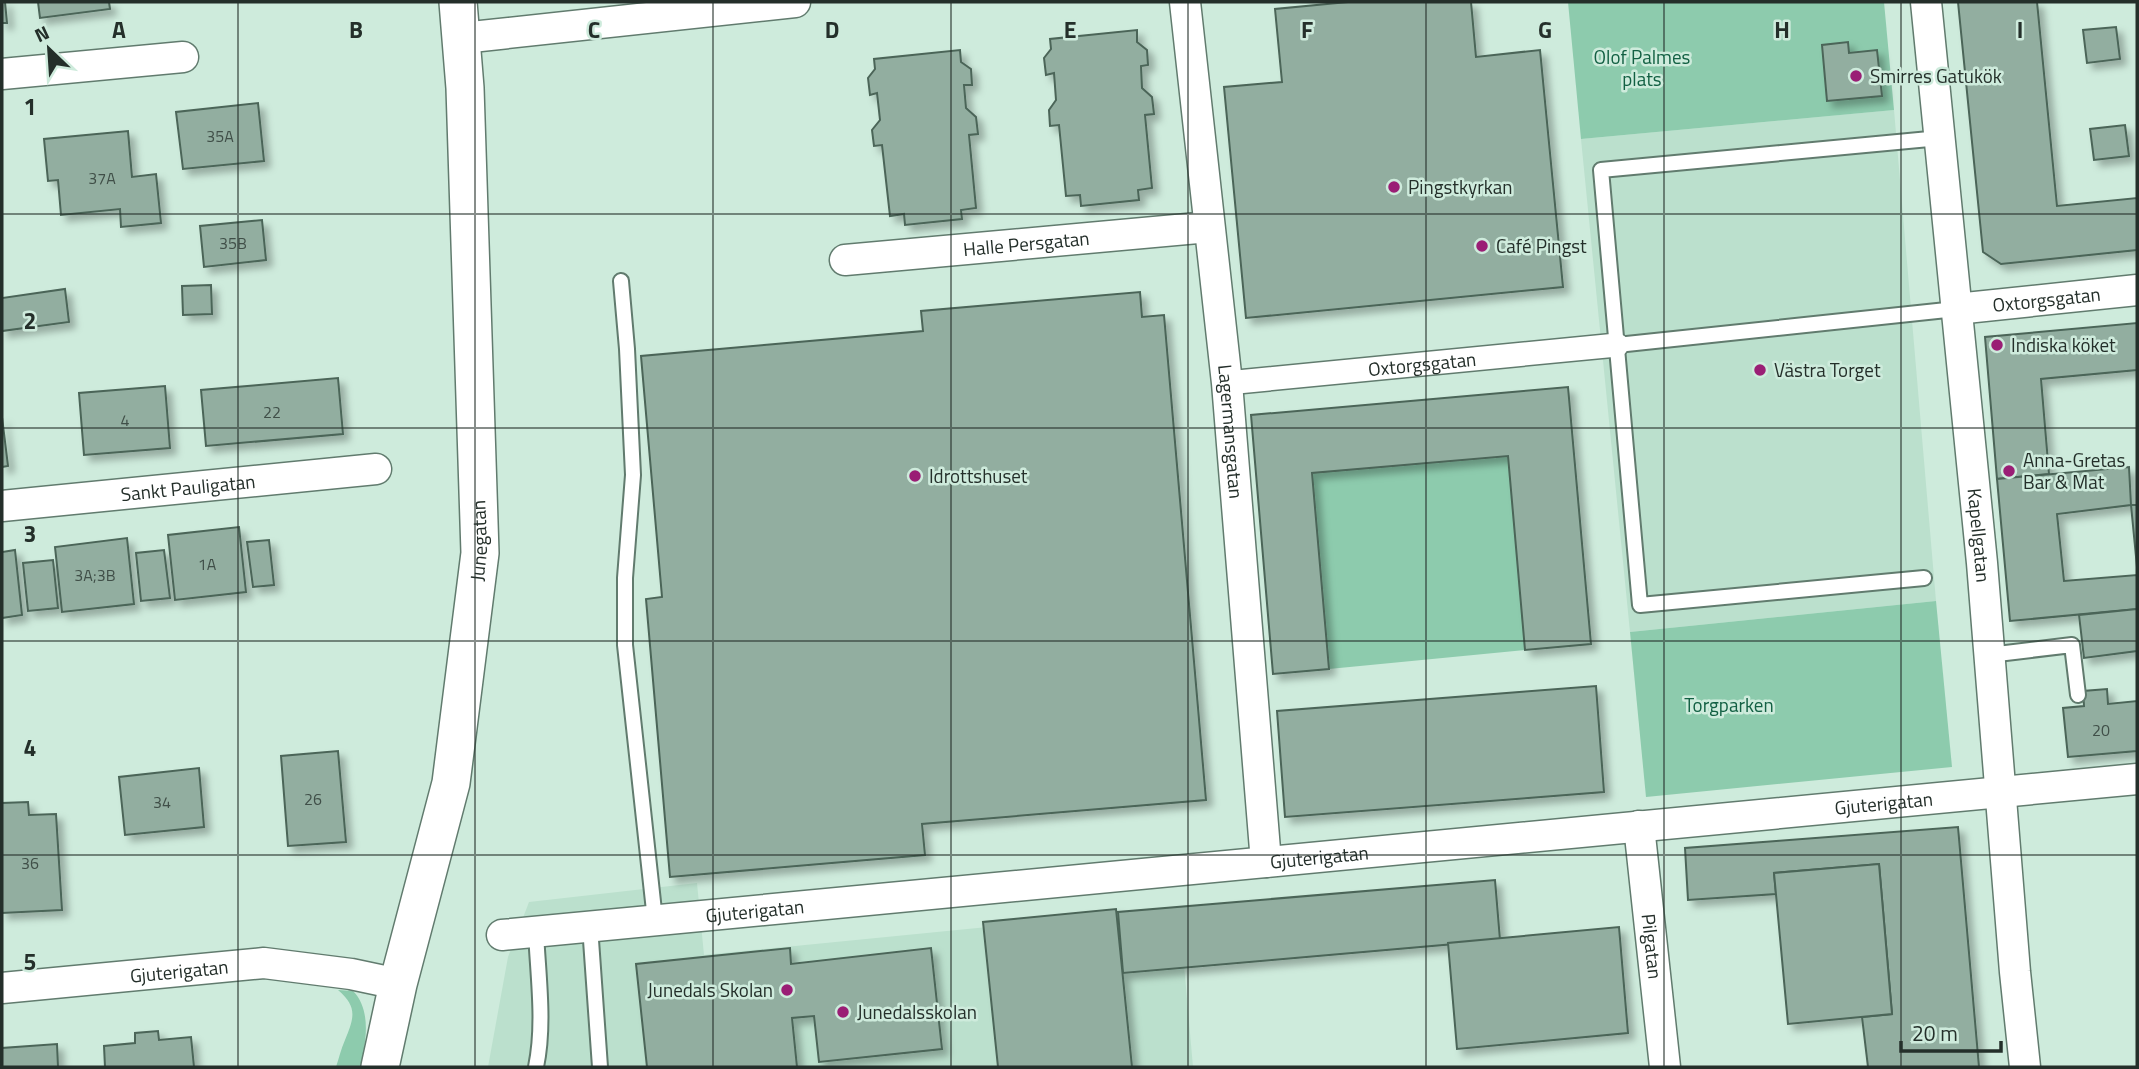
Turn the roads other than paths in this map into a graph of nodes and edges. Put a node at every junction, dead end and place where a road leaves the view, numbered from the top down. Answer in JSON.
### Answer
{"nodes":[{"id":1,"x":458,"y":2,"type":"edge"},
{"id":2,"x":796,"y":2,"type":"edge"},
{"id":3,"x":1185,"y":2,"type":"edge"},
{"id":4,"x":1926,"y":2,"type":"edge"},
{"id":5,"x":462,"y":38,"type":"junction"},
{"id":6,"x":183,"y":57,"type":"dead end"},
{"id":7,"x":2,"y":74,"type":"edge"},
{"id":8,"x":1940,"y":138,"type":"junction"},
{"id":9,"x":1209,"y":227,"type":"junction"},
{"id":10,"x":845,"y":260,"type":"dead end"},
{"id":11,"x":621,"y":281,"type":"dead end"},
{"id":12,"x":2137,"y":290,"type":"edge"},
{"id":13,"x":1956,"y":309,"type":"junction"},
{"id":14,"x":1617,"y":345,"type":"junction"},
{"id":15,"x":1227,"y":383,"type":"junction"},
{"id":16,"x":376,"y":468,"type":"dead end"},
{"id":17,"x":2,"y":506,"type":"edge"},
{"id":18,"x":1924,"y":578,"type":"dead end"},
{"id":19,"x":1989,"y":655,"type":"junction"},
{"id":20,"x":2078,"y":695,"type":"dead end"},
{"id":21,"x":2137,"y":779,"type":"edge"},
{"id":22,"x":2000,"y":792,"type":"junction"},
{"id":23,"x":1640,"y":826,"type":"junction"},
{"id":24,"x":1266,"y":862,"type":"junction"},
{"id":25,"x":654,"y":920,"type":"junction"},
{"id":26,"x":590,"y":926,"type":"junction"},
{"id":27,"x":536,"y":932,"type":"junction"},
{"id":28,"x":502,"y":935,"type":"dead end"},
{"id":29,"x":398,"y":984,"type":"junction"},
{"id":30,"x":2,"y":988,"type":"edge"},
{"id":31,"x":380,"y":1067,"type":"edge"},
{"id":32,"x":536,"y":1067,"type":"edge"},
{"id":33,"x":600,"y":1067,"type":"edge"},
{"id":34,"x":1665,"y":1067,"type":"edge"},
{"id":35,"x":2025,"y":1067,"type":"edge"}],
"edges":[{"from":1,"to":5,"type":"street","name":"Junegatan"},
{"from":2,"to":5,"type":"street"},
{"from":3,"to":9,"type":"street","name":"Lagermansgatan"},
{"from":4,"to":8,"type":"street","name":"Kapellgatan"},
{"from":5,"to":29,"type":"street","name":"Junegatan"},
{"from":6,"to":7,"type":"street"},
{"from":8,"to":13,"type":"street","name":"Kapellgatan"},
{"from":8,"to":14,"type":"lane"},
{"from":9,"to":10,"type":"street","name":"Halle Persgatan"},
{"from":9,"to":15,"type":"street","name":"Lagermansgatan"},
{"from":11,"to":25,"type":"lane"},
{"from":12,"to":13,"type":"street","name":"Oxtorgsgatan"},
{"from":13,"to":14,"type":"lane"},
{"from":13,"to":19,"type":"street","name":"Kapellgatan"},
{"from":14,"to":15,"type":"street","name":"Oxtorgsgatan"},
{"from":14,"to":18,"type":"lane"},
{"from":15,"to":24,"type":"street","name":"Lagermansgatan"},
{"from":16,"to":17,"type":"street","name":"Sankt Pauligatan"},
{"from":19,"to":20,"type":"lane"},
{"from":19,"to":22,"type":"street","name":"Kapellgatan"},
{"from":21,"to":22,"type":"street","name":"Gjuterigatan"},
{"from":22,"to":23,"type":"street","name":"Gjuterigatan"},
{"from":22,"to":35,"type":"street","name":"Kapellgatan"},
{"from":23,"to":24,"type":"street","name":"Gjuterigatan"},
{"from":23,"to":34,"type":"street","name":"Pilgatan"},
{"from":24,"to":25,"type":"street","name":"Gjuterigatan"},
{"from":25,"to":26,"type":"street","name":"Gjuterigatan"},
{"from":26,"to":27,"type":"street","name":"Gjuterigatan"},
{"from":26,"to":33,"type":"lane"},
{"from":27,"to":28,"type":"street","name":"Gjuterigatan"},
{"from":27,"to":32,"type":"lane"},
{"from":29,"to":30,"type":"street","name":"Gjuterigatan"},
{"from":29,"to":31,"type":"street","name":"Junegatan"}]}
